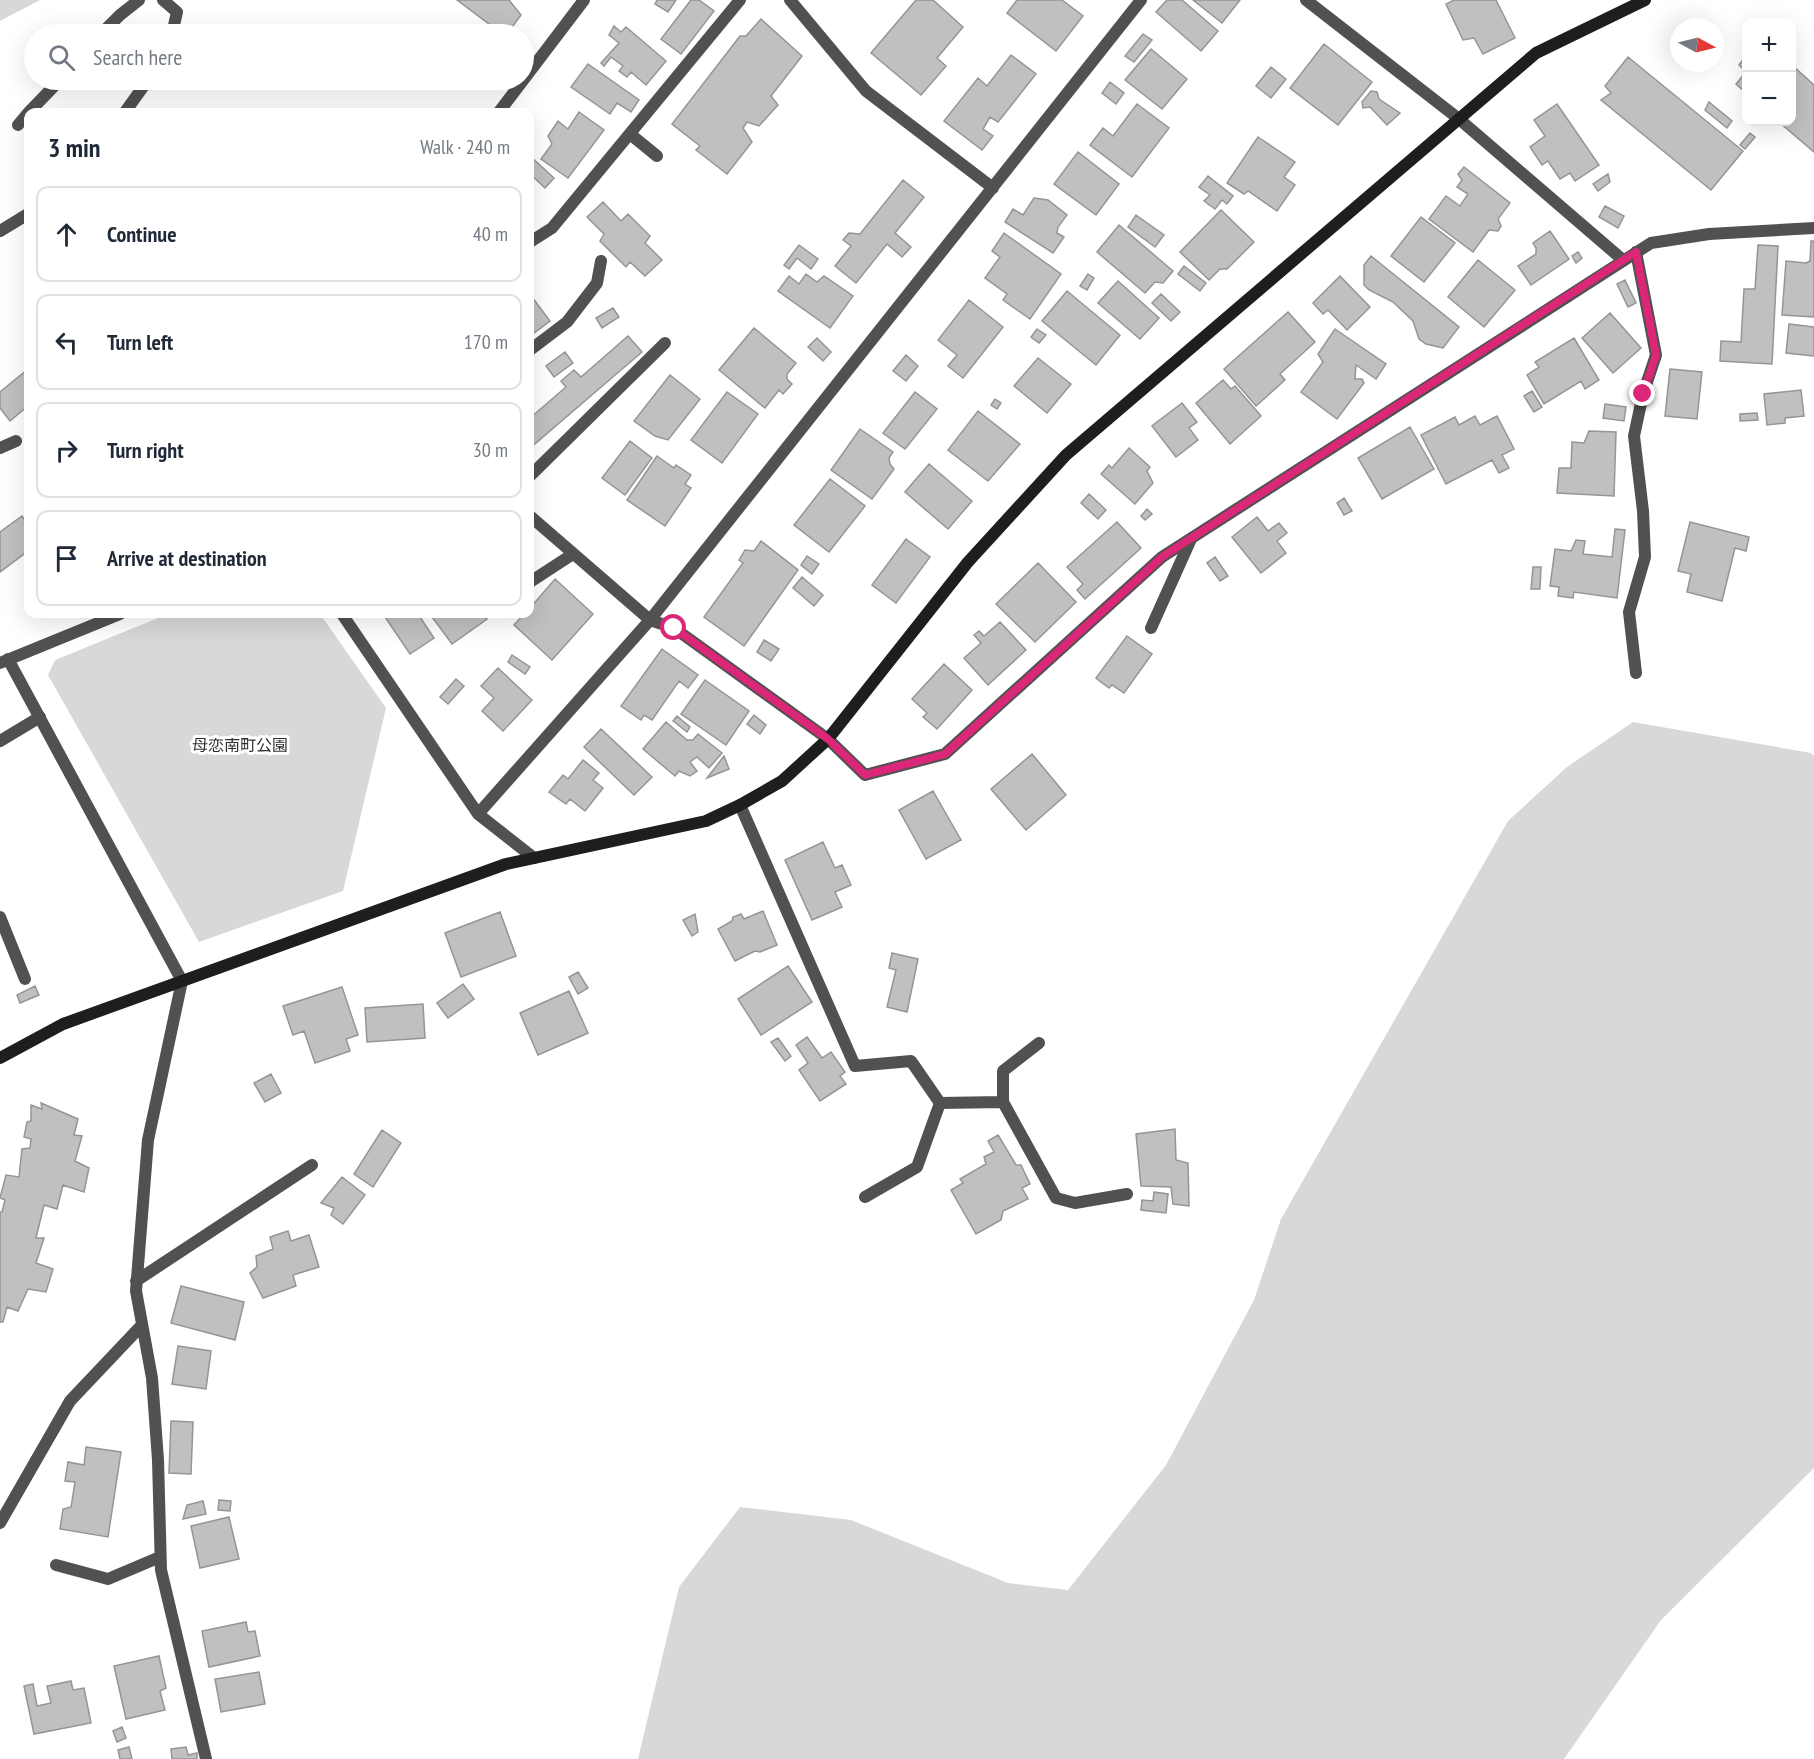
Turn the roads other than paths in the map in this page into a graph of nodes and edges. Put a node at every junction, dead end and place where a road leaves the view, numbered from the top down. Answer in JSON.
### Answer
{"nodes":[{"id":1,"x":139,"y":0,"type":"edge"},
{"id":2,"x":163,"y":0,"type":"edge"},
{"id":3,"x":584,"y":0,"type":"edge"},
{"id":4,"x":740,"y":0,"type":"edge"},
{"id":5,"x":790,"y":0,"type":"edge"},
{"id":6,"x":1141,"y":0,"type":"edge"},
{"id":7,"x":1306,"y":0,"type":"edge"},
{"id":8,"x":1645,"y":0,"type":"edge"},
{"id":9,"x":111,"y":24,"type":"edge"},
{"id":10,"x":174,"y":24,"type":"edge"},
{"id":11,"x":534,"y":66,"type":"edge"},
{"id":12,"x":51,"y":90,"type":"edge"},
{"id":13,"x":140,"y":90,"type":"edge"},
{"id":14,"x":516,"y":90,"type":"edge"},
{"id":15,"x":34,"y":108,"type":"edge"},
{"id":16,"x":127,"y":108,"type":"edge"},
{"id":17,"x":502,"y":108,"type":"edge"},
{"id":18,"x":24,"y":118,"type":"edge"},
{"id":19,"x":1459,"y":119,"type":"junction"},
{"id":20,"x":18,"y":125,"type":"dead end"},
{"id":21,"x":630,"y":134,"type":"junction"},
{"id":22,"x":657,"y":156,"type":"dead end"},
{"id":23,"x":993,"y":188,"type":"junction"},
{"id":24,"x":24,"y":216,"type":"edge"},
{"id":25,"x":1814,"y":228,"type":"edge"},
{"id":26,"x":0,"y":231,"type":"edge"},
{"id":27,"x":534,"y":240,"type":"edge"},
{"id":28,"x":1636,"y":252,"type":"junction"},
{"id":29,"x":1623,"y":260,"type":"junction"},
{"id":30,"x":601,"y":261,"type":"dead end"},
{"id":31,"x":665,"y":343,"type":"dead end"},
{"id":32,"x":534,"y":347,"type":"edge"},
{"id":33,"x":16,"y":441,"type":"dead end"},
{"id":34,"x":0,"y":448,"type":"edge"},
{"id":35,"x":534,"y":472,"type":"edge"},
{"id":36,"x":534,"y":520,"type":"edge"},
{"id":37,"x":1191,"y":538,"type":"junction"},
{"id":38,"x":573,"y":554,"type":"junction"},
{"id":39,"x":534,"y":579,"type":"edge"},
{"id":40,"x":110,"y":618,"type":"edge"},
{"id":41,"x":345,"y":618,"type":"edge"},
{"id":42,"x":650,"y":620,"type":"junction"},
{"id":43,"x":1151,"y":628,"type":"dead end"},
{"id":44,"x":4,"y":661,"type":"edge"},
{"id":45,"x":1636,"y":673,"type":"dead end"},
{"id":46,"x":40,"y":717,"type":"junction"},
{"id":47,"x":828,"y":739,"type":"junction"},
{"id":48,"x":0,"y":741,"type":"edge"},
{"id":49,"x":740,"y":805,"type":"junction"},
{"id":50,"x":478,"y":814,"type":"junction"},
{"id":51,"x":534,"y":858,"type":"junction"},
{"id":52,"x":0,"y":917,"type":"edge"},
{"id":53,"x":25,"y":979,"type":"dead end"},
{"id":54,"x":182,"y":981,"type":"junction"},
{"id":55,"x":1039,"y":1043,"type":"dead end"},
{"id":56,"x":0,"y":1058,"type":"edge"},
{"id":57,"x":1004,"y":1102,"type":"junction"},
{"id":58,"x":940,"y":1103,"type":"junction"},
{"id":59,"x":312,"y":1165,"type":"dead end"},
{"id":60,"x":1127,"y":1194,"type":"dead end"},
{"id":61,"x":865,"y":1197,"type":"dead end"},
{"id":62,"x":136,"y":1281,"type":"junction"},
{"id":63,"x":142,"y":1325,"type":"junction"},
{"id":64,"x":0,"y":1523,"type":"edge"},
{"id":65,"x":160,"y":1557,"type":"junction"},
{"id":66,"x":56,"y":1565,"type":"dead end"},
{"id":67,"x":206,"y":1759,"type":"edge"}],
"edges":[{"from":1,"to":9,"type":"street"},
{"from":2,"to":10,"type":"street"},
{"from":3,"to":11,"type":"street"},
{"from":4,"to":21,"type":"street"},
{"from":5,"to":23,"type":"street"},
{"from":6,"to":23,"type":"street"},
{"from":7,"to":19,"type":"street"},
{"from":8,"to":19,"type":"street"},
{"from":12,"to":15,"type":"street"},
{"from":13,"to":16,"type":"street"},
{"from":14,"to":17,"type":"street"},
{"from":18,"to":20,"type":"street"},
{"from":19,"to":29,"type":"street"},
{"from":19,"to":47,"type":"street"},
{"from":21,"to":22,"type":"street"},
{"from":21,"to":27,"type":"street"},
{"from":23,"to":42,"type":"street"},
{"from":24,"to":26,"type":"street"},
{"from":25,"to":28,"type":"street"},
{"from":28,"to":29,"type":"street"},
{"from":28,"to":45,"type":"street"},
{"from":29,"to":37,"type":"street"},
{"from":30,"to":32,"type":"street"},
{"from":31,"to":35,"type":"street"},
{"from":33,"to":34,"type":"street"},
{"from":36,"to":38,"type":"street"},
{"from":37,"to":43,"type":"street"},
{"from":37,"to":47,"type":"street"},
{"from":38,"to":39,"type":"street"},
{"from":38,"to":42,"type":"street"},
{"from":40,"to":44,"type":"street"},
{"from":41,"to":50,"type":"street"},
{"from":42,"to":47,"type":"street"},
{"from":42,"to":50,"type":"street"},
{"from":44,"to":46,"type":"street"},
{"from":46,"to":48,"type":"street"},
{"from":46,"to":54,"type":"street"},
{"from":47,"to":49,"type":"street"},
{"from":49,"to":51,"type":"street"},
{"from":49,"to":58,"type":"street"},
{"from":50,"to":51,"type":"street"},
{"from":51,"to":54,"type":"street"},
{"from":52,"to":53,"type":"street"},
{"from":54,"to":56,"type":"street"},
{"from":54,"to":62,"type":"street"},
{"from":55,"to":57,"type":"street"},
{"from":57,"to":58,"type":"street"},
{"from":57,"to":60,"type":"street"},
{"from":58,"to":61,"type":"street"},
{"from":59,"to":62,"type":"street"},
{"from":62,"to":63,"type":"street"},
{"from":63,"to":64,"type":"street"},
{"from":63,"to":65,"type":"street"},
{"from":65,"to":66,"type":"street"},
{"from":65,"to":67,"type":"street"}]}
